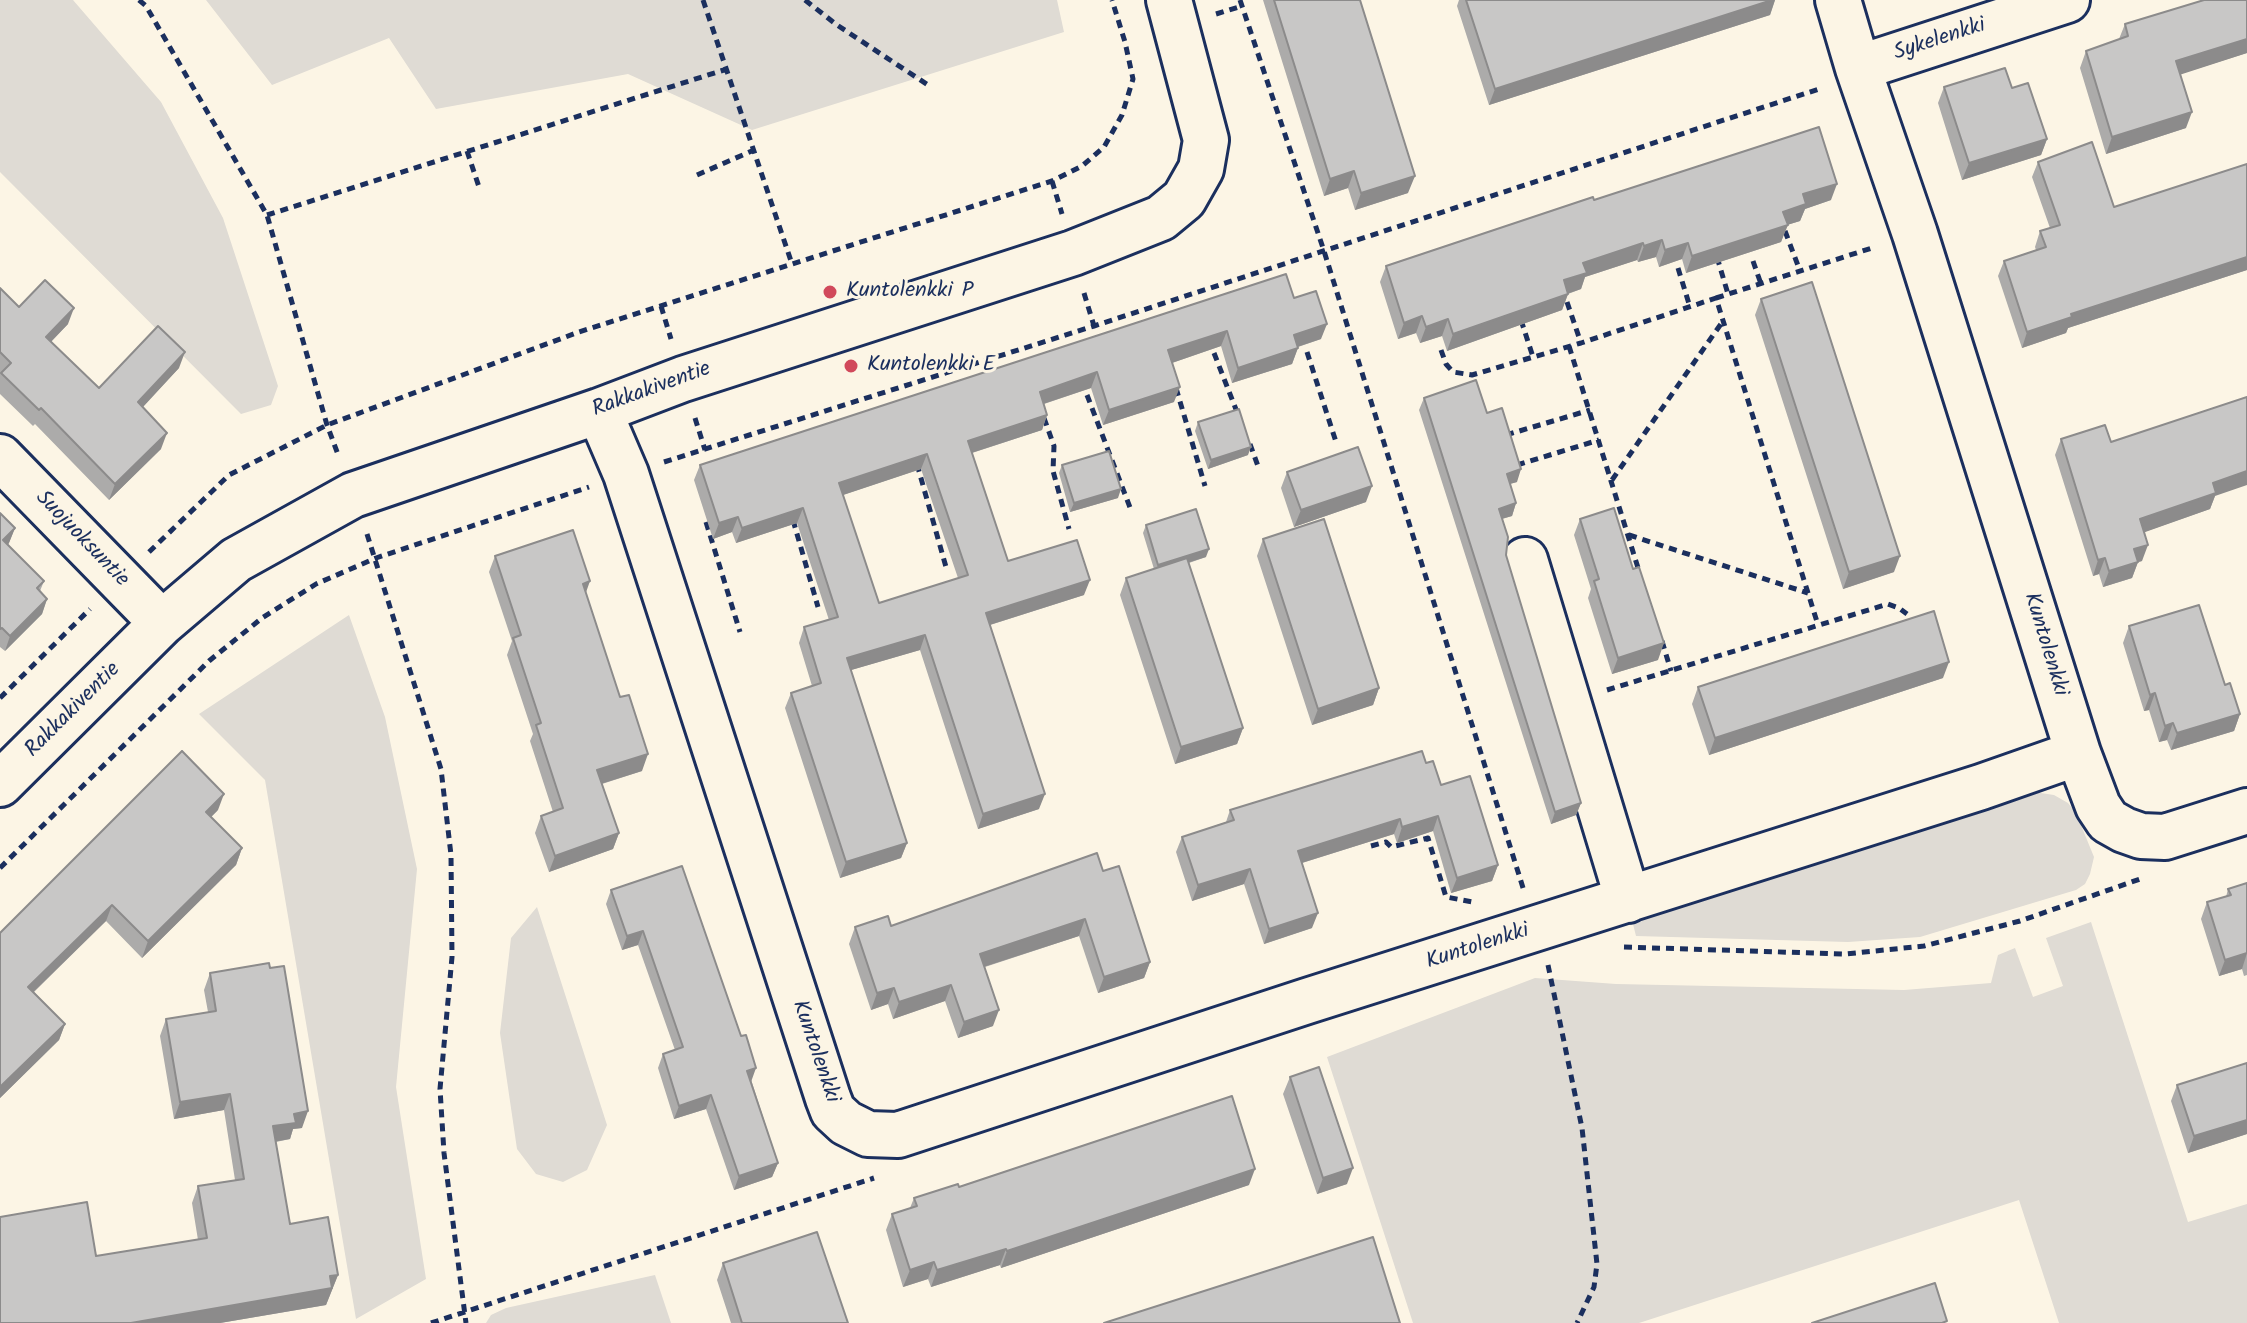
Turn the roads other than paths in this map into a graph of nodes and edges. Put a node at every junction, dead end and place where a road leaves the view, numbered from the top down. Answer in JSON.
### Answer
{"nodes":[{"id":1,"x":1169,"y":0,"type":"edge"},
{"id":2,"x":1838,"y":0,"type":"edge"},
{"id":3,"x":2067,"y":0,"type":"edge"},
{"id":4,"x":1858,"y":68,"type":"junction"},
{"id":5,"x":599,"y":411,"type":"junction"},
{"id":6,"x":0,"y":457,"type":"edge"},
{"id":7,"x":1525,"y":560,"type":"dead end"},
{"id":8,"x":162,"y":623,"type":"junction"},
{"id":9,"x":2078,"y":753,"type":"junction"},
{"id":10,"x":0,"y":784,"type":"edge"},
{"id":11,"x":2247,"y":811,"type":"edge"},
{"id":12,"x":1628,"y":900,"type":"junction"}],
"edges":[{"from":1,"to":5,"type":"street","name":"Rakkakiventie"},
{"from":2,"to":4,"type":"street","name":"Kuntolenkki"},
{"from":3,"to":4,"type":"street","name":"Sykelenkki"},
{"from":4,"to":9,"type":"street","name":"Kuntolenkki"},
{"from":5,"to":8,"type":"street","name":"Rakkakiventie"},
{"from":5,"to":12,"type":"street","name":"Kuntolenkki"},
{"from":6,"to":8,"type":"street","name":"Suojuoksuntie"},
{"from":7,"to":12,"type":"street"},
{"from":8,"to":10,"type":"street","name":"Rakkakiventie"},
{"from":9,"to":11,"type":"street"},
{"from":9,"to":12,"type":"street","name":"Kuntolenkki"}]}
